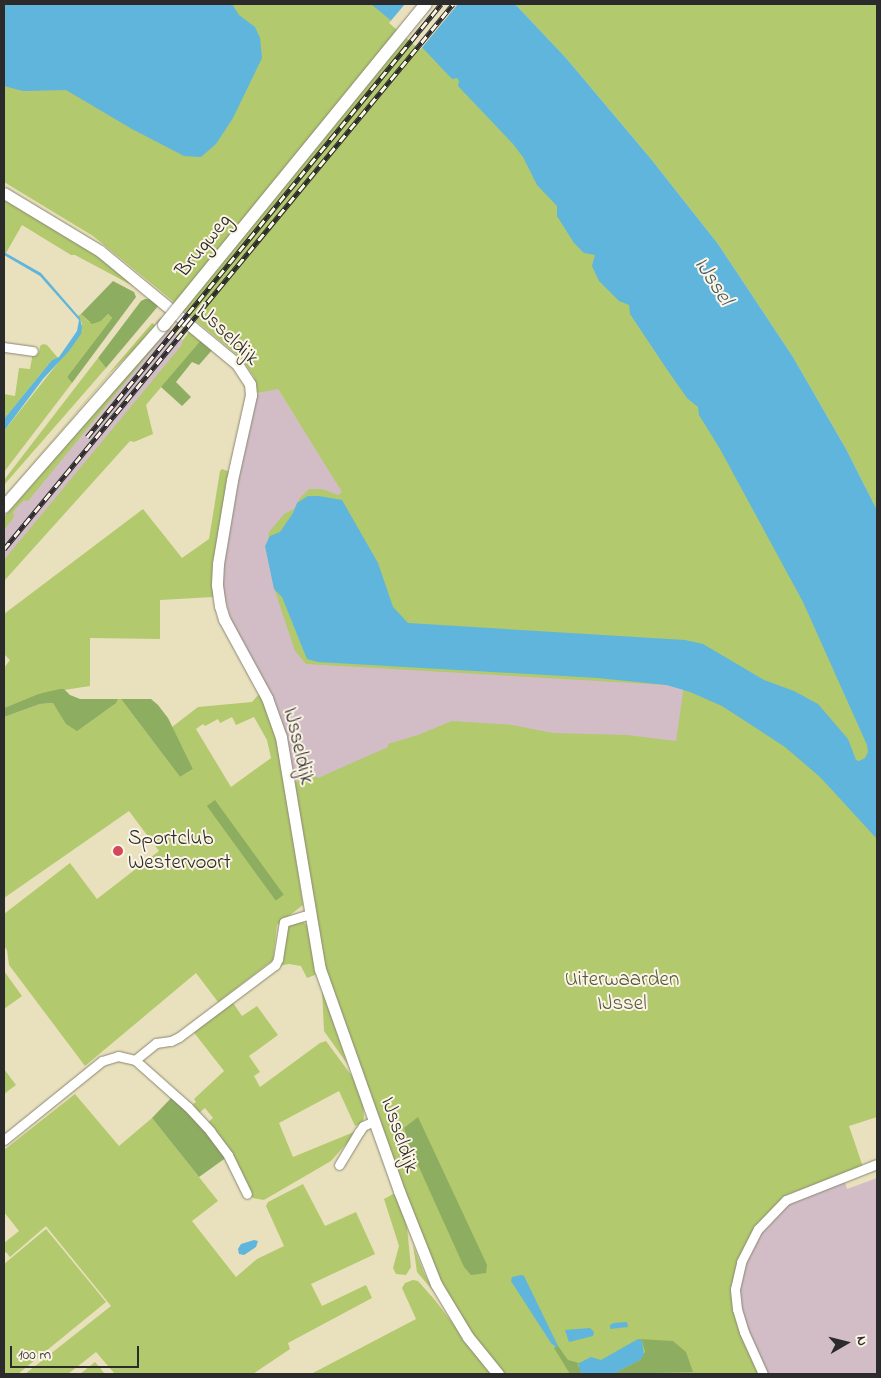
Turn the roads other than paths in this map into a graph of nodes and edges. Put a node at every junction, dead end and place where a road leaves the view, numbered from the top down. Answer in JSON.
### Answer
{"nodes":[{"id":1,"x":426,"y":4,"type":"edge"},
{"id":2,"x":4,"y":193,"type":"edge"},
{"id":3,"x":4,"y":347,"type":"edge"},
{"id":4,"x":33,"y":351,"type":"dead end"},
{"id":5,"x":4,"y":507,"type":"edge"},
{"id":6,"x":310,"y":914,"type":"junction"},
{"id":7,"x":135,"y":1060,"type":"junction"},
{"id":8,"x":374,"y":1121,"type":"junction"},
{"id":9,"x":4,"y":1140,"type":"edge"},
{"id":10,"x":877,"y":1164,"type":"edge"},
{"id":11,"x":338,"y":1165,"type":"dead end"},
{"id":12,"x":247,"y":1194,"type":"dead end"},
{"id":13,"x":498,"y":1374,"type":"edge"},
{"id":14,"x":763,"y":1374,"type":"edge"}],
"edges":[{"from":1,"to":5,"type":"main road","name":"Brugweg","bridge":true},
{"from":2,"to":6,"type":"street","name":"IJsseldijk"},
{"from":3,"to":4,"type":"street"},
{"from":6,"to":7,"type":"street"},
{"from":6,"to":8,"type":"street","name":"IJsseldijk"},
{"from":7,"to":9,"type":"street"},
{"from":7,"to":12,"type":"street"},
{"from":8,"to":11,"type":"street"},
{"from":8,"to":13,"type":"street","name":"IJsseldijk"},
{"from":10,"to":14,"type":"street"}]}
